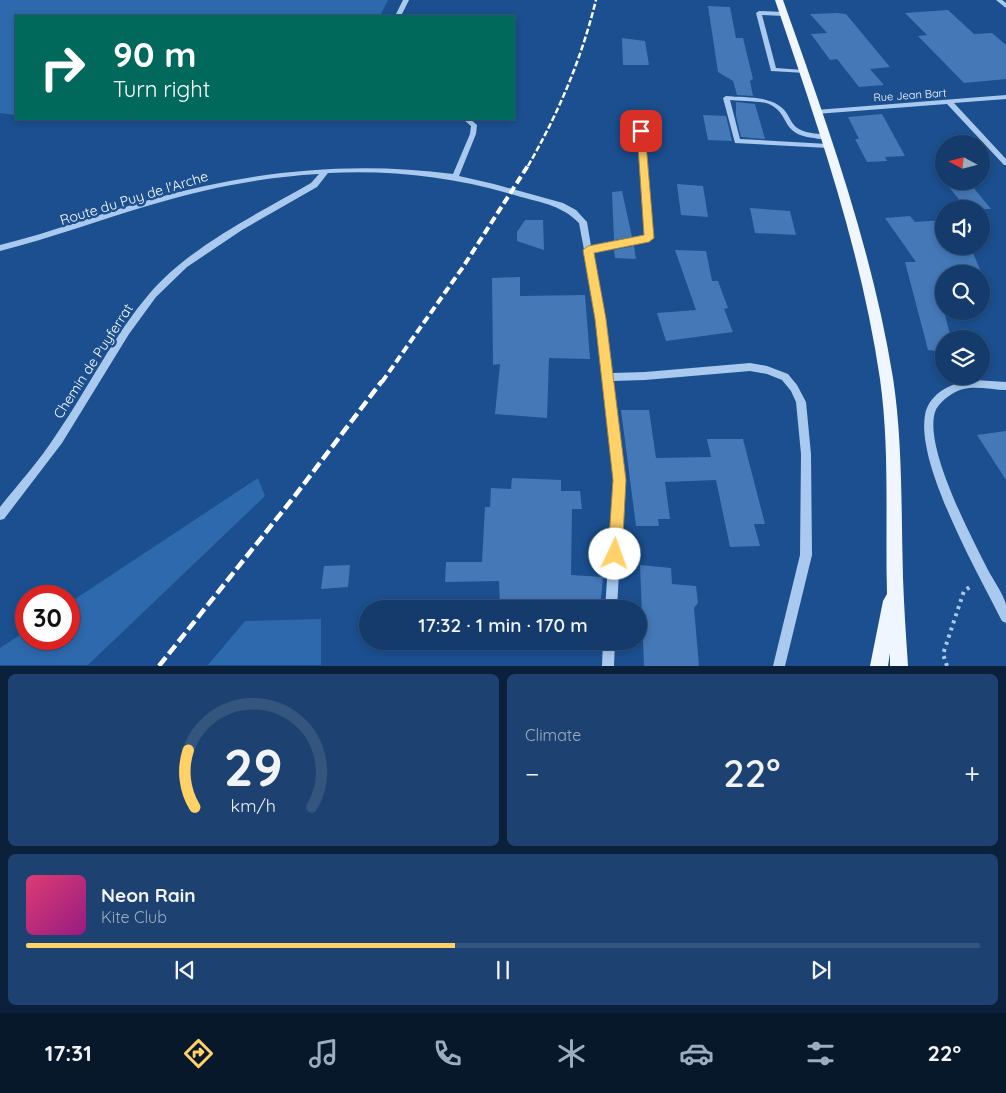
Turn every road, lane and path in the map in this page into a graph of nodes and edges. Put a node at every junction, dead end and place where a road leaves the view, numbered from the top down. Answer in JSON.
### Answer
{"nodes":[{"id":1,"x":406,"y":0,"type":"edge"},
{"id":2,"x":779,"y":0,"type":"edge"},
{"id":3,"x":998,"y":0,"type":"edge"},
{"id":4,"x":1006,"y":6,"type":"edge"},
{"id":5,"x":784,"y":14,"type":"junction"},
{"id":6,"x":398,"y":15,"type":"edge"},
{"id":7,"x":803,"y":72,"type":"junction"},
{"id":8,"x":1006,"y":97,"type":"edge"},
{"id":9,"x":949,"y":102,"type":"junction"},
{"id":10,"x":816,"y":112,"type":"junction"},
{"id":11,"x":467,"y":120,"type":"edge"},
{"id":12,"x":641,"y":131,"type":"dead end"},
{"id":13,"x":826,"y":141,"type":"junction"},
{"id":14,"x":1006,"y":164,"type":"edge"},
{"id":15,"x":325,"y":172,"type":"junction"},
{"id":16,"x":455,"y":177,"type":"junction"},
{"id":17,"x":0,"y":248,"type":"edge"},
{"id":18,"x":588,"y":250,"type":"junction"},
{"id":19,"x":608,"y":377,"type":"junction"},
{"id":20,"x":1006,"y":386,"type":"edge"},
{"id":21,"x":0,"y":515,"type":"edge"},
{"id":22,"x":985,"y":574,"type":"junction"},
{"id":23,"x":895,"y":579,"type":"junction"},
{"id":24,"x":612,"y":600,"type":"edge"},
{"id":25,"x":1006,"y":617,"type":"edge"},
{"id":26,"x":609,"y":650,"type":"edge"},
{"id":27,"x":608,"y":666,"type":"edge"},
{"id":28,"x":779,"y":666,"type":"edge"},
{"id":29,"x":879,"y":666,"type":"edge"},
{"id":30,"x":900,"y":666,"type":"edge"},
{"id":31,"x":946,"y":666,"type":"edge"}],
"edges":[{"from":1,"to":6,"type":"street"},
{"from":2,"to":5,"type":"main road"},
{"from":3,"to":4,"type":"street"},
{"from":5,"to":7,"type":"main road"},
{"from":5,"to":7,"type":"street"},
{"from":7,"to":10,"type":"main road"},
{"from":8,"to":9,"type":"street","name":"Rue Jean Bart"},
{"from":9,"to":10,"type":"street","name":"Rue Jean Bart"},
{"from":9,"to":14,"type":"street"},
{"from":10,"to":13,"type":"main road"},
{"from":11,"to":16,"type":"street"},
{"from":12,"to":18,"type":"street"},
{"from":13,"to":13,"type":"street"},
{"from":13,"to":23,"type":"main road"},
{"from":15,"to":16,"type":"street","name":"Route du Puy de l'Arche"},
{"from":15,"to":17,"type":"street","name":"Route du Puy de l'Arche"},
{"from":15,"to":21,"type":"street","name":"Chemin de Puyferrat"},
{"from":16,"to":18,"type":"street","name":"Route du Puy de l'Arche"},
{"from":18,"to":19,"type":"street","name":"Route du Puy de l'Arche"},
{"from":19,"to":24,"type":"street","name":"Route du Puy de l'Arche"},
{"from":19,"to":28,"type":"street"},
{"from":20,"to":22,"type":"street"},
{"from":22,"to":25,"type":"street"},
{"from":22,"to":31,"type":"path"},
{"from":23,"to":29,"type":"main road"},
{"from":23,"to":30,"type":"main road"},
{"from":26,"to":27,"type":"street"}]}
